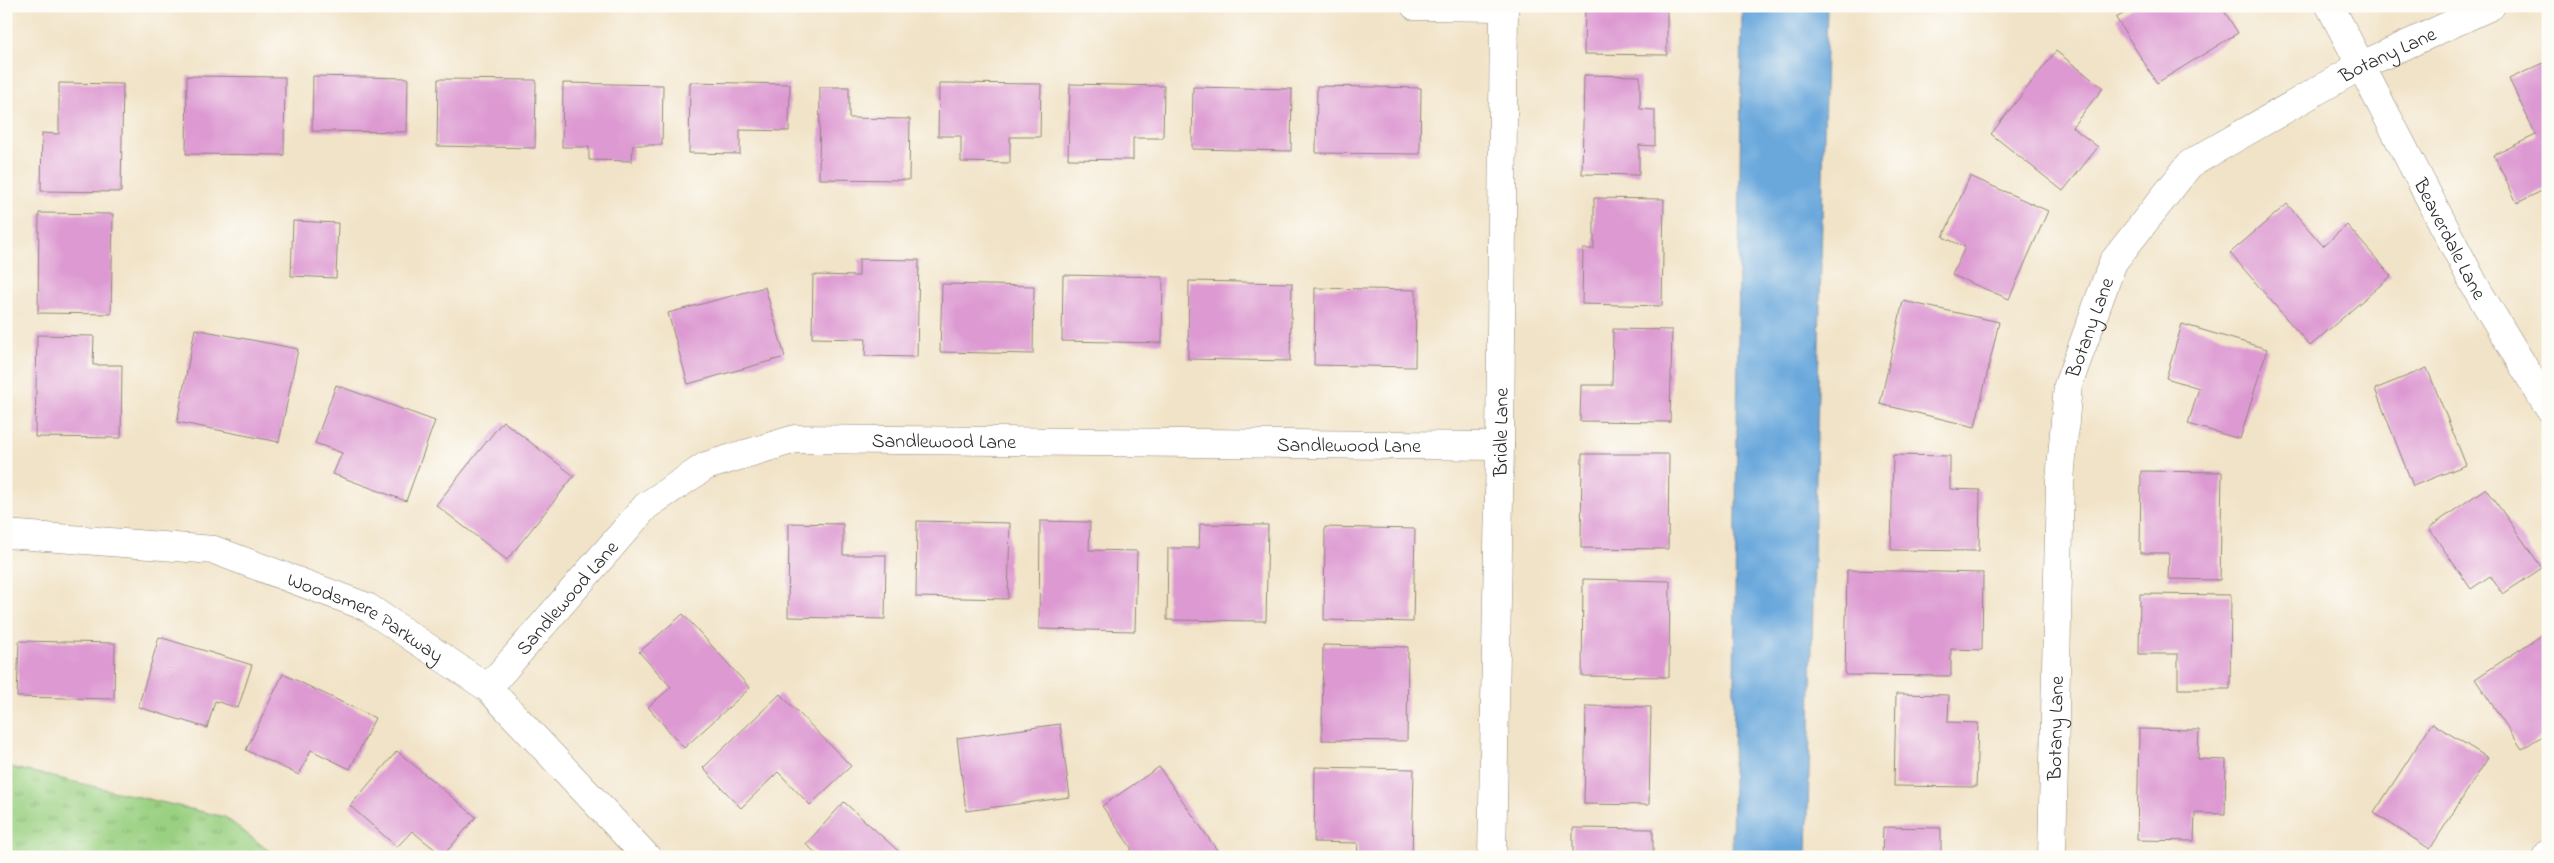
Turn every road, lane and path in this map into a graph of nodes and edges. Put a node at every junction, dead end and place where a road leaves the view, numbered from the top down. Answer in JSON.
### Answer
{"nodes":[{"id":1,"x":1415,"y":6,"type":"edge"},
{"id":2,"x":2330,"y":6,"type":"edge"},
{"id":3,"x":2491,"y":6,"type":"edge"},
{"id":4,"x":1504,"y":7,"type":"edge"},
{"id":5,"x":2360,"y":66,"type":"junction"},
{"id":6,"x":2548,"y":407,"type":"edge"},
{"id":7,"x":1500,"y":446,"type":"junction"},
{"id":8,"x":6,"y":534,"type":"edge"},
{"id":9,"x":488,"y":688,"type":"junction"},
{"id":10,"x":647,"y":857,"type":"edge"},
{"id":11,"x":1492,"y":857,"type":"edge"},
{"id":12,"x":2052,"y":857,"type":"edge"}],
"edges":[{"from":1,"to":4,"type":"street"},
{"from":2,"to":5,"type":"street","name":"Beaverdale Lane"},
{"from":3,"to":5,"type":"street","name":"Botany Lane"},
{"from":4,"to":7,"type":"street","name":"Bridle Lane"},
{"from":5,"to":6,"type":"street","name":"Beaverdale Lane"},
{"from":5,"to":12,"type":"street","name":"Botany Lane"},
{"from":7,"to":9,"type":"street","name":"Sandlewood Lane"},
{"from":7,"to":11,"type":"street","name":"Bridle Lane"},
{"from":8,"to":9,"type":"street","name":"Woodsmere Parkway"},
{"from":9,"to":10,"type":"street","name":"Woodsmere Parkway"}]}
